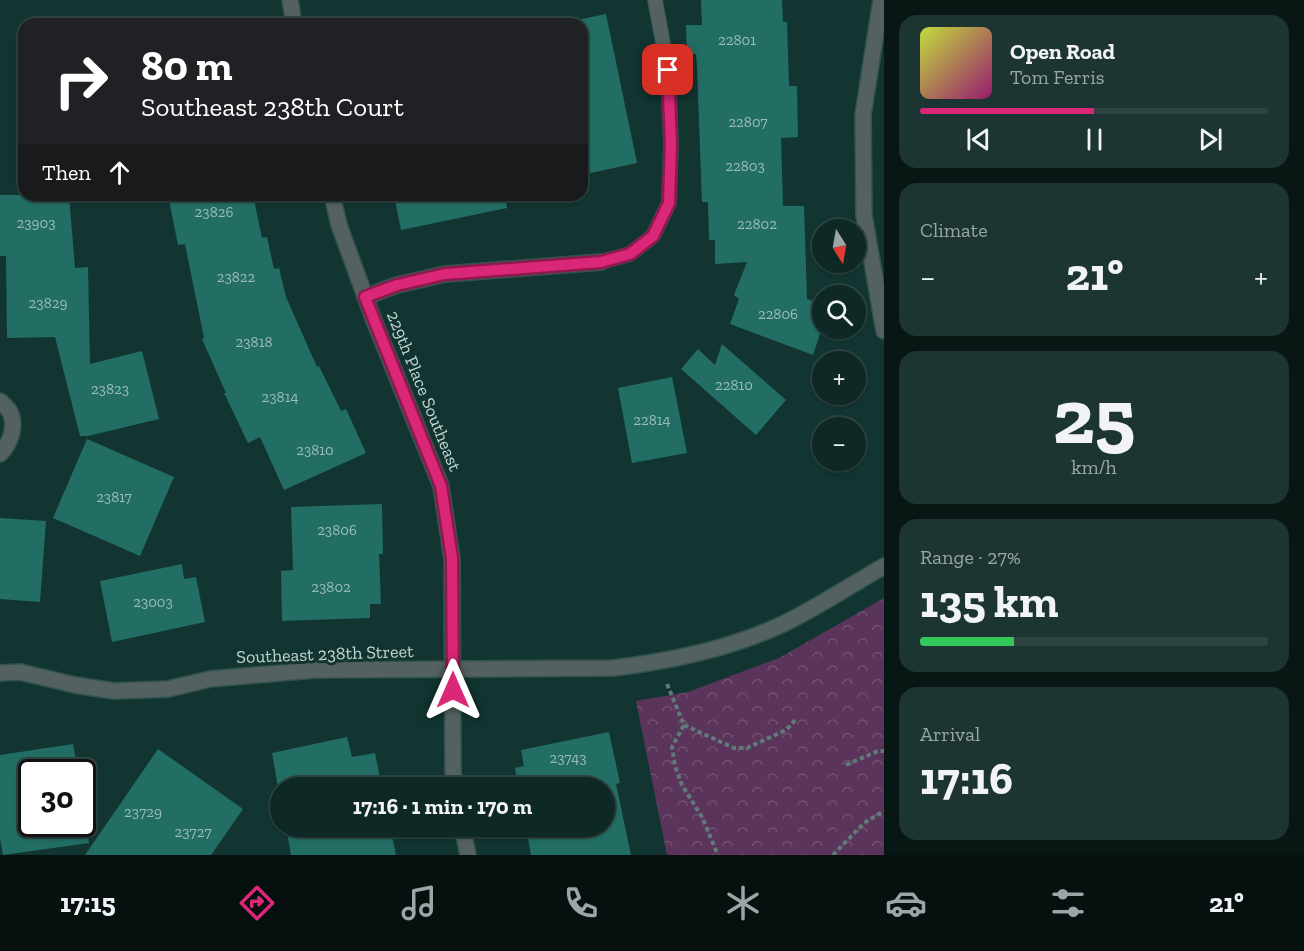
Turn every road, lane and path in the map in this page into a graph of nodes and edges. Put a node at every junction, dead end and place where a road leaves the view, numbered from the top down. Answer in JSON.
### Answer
{"nodes":[{"id":1,"x":290,"y":0,"type":"edge"},
{"id":2,"x":655,"y":0,"type":"edge"},
{"id":3,"x":881,"y":0,"type":"edge"},
{"id":4,"x":293,"y":18,"type":"edge"},
{"id":5,"x":333,"y":201,"type":"edge"},
{"id":6,"x":601,"y":262,"type":"joint"},
{"id":7,"x":365,"y":297,"type":"junction"},
{"id":8,"x":884,"y":331,"type":"edge"},
{"id":9,"x":0,"y":401,"type":"edge"},
{"id":10,"x":0,"y":454,"type":"edge"},
{"id":11,"x":884,"y":566,"type":"edge"},
{"id":12,"x":659,"y":663,"type":"junction"},
{"id":13,"x":452,"y":669,"type":"junction"},
{"id":14,"x":0,"y":673,"type":"edge"},
{"id":15,"x":796,"y":719,"type":"dead end"},
{"id":16,"x":684,"y":725,"type":"junction"},
{"id":17,"x":884,"y":752,"type":"edge"},
{"id":18,"x":846,"y":765,"type":"dead end"},
{"id":19,"x":454,"y":777,"type":"edge"},
{"id":20,"x":884,"y":811,"type":"edge"},
{"id":21,"x":464,"y":837,"type":"edge"},
{"id":22,"x":468,"y":855,"type":"edge"},
{"id":23,"x":718,"y":855,"type":"edge"},
{"id":24,"x":833,"y":855,"type":"edge"}],
"edges":[{"from":1,"to":4,"type":"street"},
{"from":2,"to":6,"type":"lane"},
{"from":3,"to":8,"type":"street"},
{"from":5,"to":7,"type":"street","name":"229th Place Southeast"},
{"from":6,"to":7,"type":"street"},
{"from":7,"to":13,"type":"street","name":"229th Place Southeast"},
{"from":9,"to":10,"type":"street"},
{"from":11,"to":12,"type":"street","name":"Southeast 238th Street"},
{"from":12,"to":13,"type":"street","name":"Southeast 238th Street"},
{"from":12,"to":16,"type":"path"},
{"from":13,"to":14,"type":"street","name":"Southeast 238th Street"},
{"from":13,"to":19,"type":"street","name":"229th Place Southeast"},
{"from":15,"to":16,"type":"path"},
{"from":16,"to":23,"type":"path"},
{"from":17,"to":18,"type":"path"},
{"from":20,"to":24,"type":"path"},
{"from":21,"to":22,"type":"street"}]}
